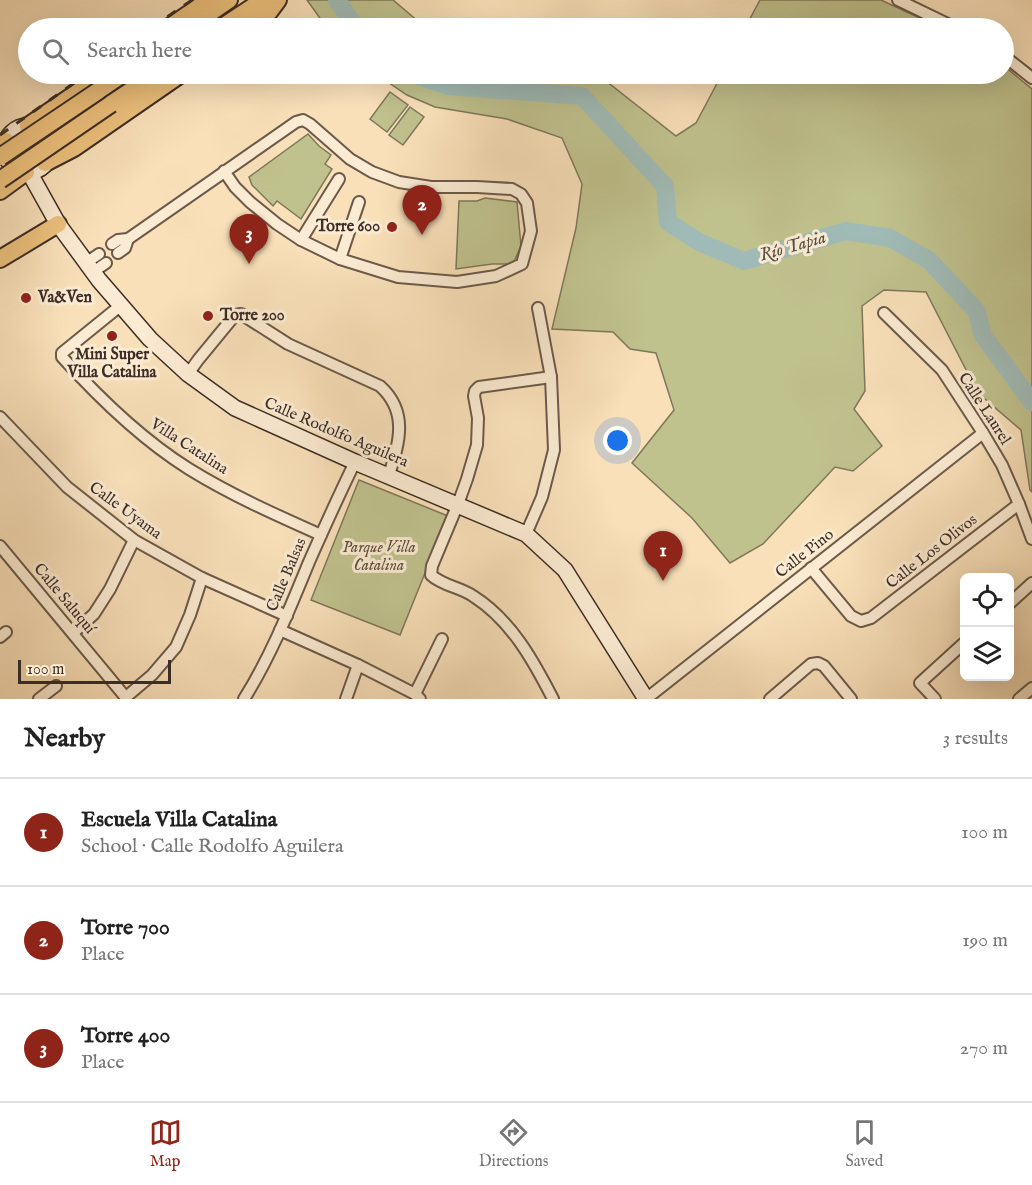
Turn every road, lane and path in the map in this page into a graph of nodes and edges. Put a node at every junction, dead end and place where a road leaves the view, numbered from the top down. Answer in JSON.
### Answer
{"nodes":[{"id":1,"x":209,"y":0,"type":"edge"},
{"id":2,"x":229,"y":0,"type":"edge"},
{"id":3,"x":263,"y":0,"type":"edge"},
{"id":4,"x":278,"y":0,"type":"edge"},
{"id":5,"x":898,"y":0,"type":"edge"},
{"id":6,"x":183,"y":18,"type":"edge"},
{"id":7,"x":203,"y":18,"type":"edge"},
{"id":8,"x":236,"y":18,"type":"edge"},
{"id":9,"x":260,"y":18,"type":"edge"},
{"id":10,"x":935,"y":18,"type":"edge"},
{"id":11,"x":1014,"y":64,"type":"edge"},
{"id":12,"x":1032,"y":78,"type":"edge"},
{"id":13,"x":89,"y":84,"type":"edge"},
{"id":14,"x":108,"y":84,"type":"edge"},
{"id":15,"x":141,"y":84,"type":"edge"},
{"id":16,"x":167,"y":84,"type":"edge"},
{"id":17,"x":28,"y":126,"type":"junction"},
{"id":18,"x":3,"y":143,"type":"edge"},
{"id":19,"x":0,"y":158,"type":"edge"},
{"id":20,"x":45,"y":163,"type":"junction"},
{"id":21,"x":224,"y":171,"type":"junction"},
{"id":22,"x":27,"y":172,"type":"junction"},
{"id":23,"x":0,"y":180,"type":"edge"},
{"id":24,"x":339,"y":180,"type":"dead end"},
{"id":25,"x":0,"y":191,"type":"edge"},
{"id":26,"x":358,"y":202,"type":"dead end"},
{"id":27,"x":58,"y":224,"type":"junction"},
{"id":28,"x":301,"y":240,"type":"junction"},
{"id":29,"x":115,"y":249,"type":"dead end"},
{"id":30,"x":102,"y":258,"type":"dead end"},
{"id":31,"x":0,"y":259,"type":"edge"},
{"id":32,"x":340,"y":259,"type":"junction"},
{"id":33,"x":90,"y":268,"type":"junction"},
{"id":34,"x":120,"y":306,"type":"junction"},
{"id":35,"x":538,"y":308,"type":"dead end"},
{"id":36,"x":884,"y":313,"type":"dead end"},
{"id":37,"x":188,"y":374,"type":"junction"},
{"id":38,"x":551,"y":377,"type":"junction"},
{"id":39,"x":0,"y":418,"type":"edge"},
{"id":40,"x":983,"y":433,"type":"junction"},
{"id":41,"x":355,"y":462,"type":"junction"},
{"id":42,"x":389,"y":476,"type":"junction"},
{"id":43,"x":458,"y":504,"type":"junction"},
{"id":44,"x":1019,"y":504,"type":"junction"},
{"id":45,"x":526,"y":534,"type":"junction"},
{"id":46,"x":321,"y":536,"type":"junction"},
{"id":47,"x":1032,"y":539,"type":"edge"},
{"id":48,"x":134,"y":540,"type":"junction"},
{"id":49,"x":0,"y":546,"type":"edge"},
{"id":50,"x":811,"y":568,"type":"junction"},
{"id":51,"x":202,"y":578,"type":"junction"},
{"id":52,"x":1032,"y":583,"type":"edge"},
{"id":53,"x":1014,"y":599,"type":"edge"},
{"id":54,"x":286,"y":616,"type":"junction"},
{"id":55,"x":280,"y":630,"type":"junction"},
{"id":56,"x":73,"y":633,"type":"junction"},
{"id":57,"x":442,"y":639,"type":"dead end"},
{"id":58,"x":960,"y":647,"type":"edge"},
{"id":59,"x":358,"y":665,"type":"junction"},
{"id":60,"x":56,"y":686,"type":"dead end"},
{"id":61,"x":1032,"y":688,"type":"edge"},
{"id":62,"x":418,"y":696,"type":"edge"},
{"id":63,"x":127,"y":698,"type":"edge"},
{"id":64,"x":39,"y":699,"type":"edge"},
{"id":65,"x":244,"y":699,"type":"edge"},
{"id":66,"x":346,"y":699,"type":"edge"},
{"id":67,"x":553,"y":699,"type":"edge"},
{"id":68,"x":646,"y":699,"type":"edge"},
{"id":69,"x":770,"y":699,"type":"edge"},
{"id":70,"x":851,"y":699,"type":"edge"},
{"id":71,"x":934,"y":699,"type":"edge"},
{"id":72,"x":1019,"y":699,"type":"edge"}],
"edges":[{"from":1,"to":6,"type":"main road"},
{"from":2,"to":7,"type":"main road"},
{"from":3,"to":8,"type":"main road"},
{"from":4,"to":9,"type":"main road"},
{"from":5,"to":10,"type":"street"},
{"from":11,"to":12,"type":"street"},
{"from":13,"to":17,"type":"main road"},
{"from":14,"to":19,"type":"main road","bridge":true},
{"from":15,"to":23,"type":"main road","bridge":true},
{"from":16,"to":20,"type":"main road"},
{"from":17,"to":18,"type":"street"},
{"from":17,"to":20,"type":"street"},
{"from":18,"to":22,"type":"street"},
{"from":20,"to":22,"type":"street"},
{"from":21,"to":28,"type":"street"},
{"from":21,"to":29,"type":"street"},
{"from":21,"to":32,"type":"street"},
{"from":22,"to":25,"type":"main road"},
{"from":22,"to":27,"type":"street","name":"Calle Rodolfo Aguilera"},
{"from":24,"to":28,"type":"street"},
{"from":26,"to":32,"type":"street"},
{"from":27,"to":31,"type":"main road"},
{"from":27,"to":33,"type":"street","name":"Calle Rodolfo Aguilera"},
{"from":28,"to":32,"type":"street"},
{"from":30,"to":33,"type":"street"},
{"from":33,"to":34,"type":"street","name":"Calle Rodolfo Aguilera"},
{"from":34,"to":37,"type":"street","name":"Calle Rodolfo Aguilera"},
{"from":34,"to":46,"type":"street","name":"Villa Catalina"},
{"from":35,"to":38,"type":"street"},
{"from":36,"to":40,"type":"street","name":"Calle Laurel"},
{"from":37,"to":41,"type":"street","name":"Calle Rodolfo Aguilera"},
{"from":37,"to":42,"type":"street"},
{"from":38,"to":43,"type":"street"},
{"from":38,"to":45,"type":"street"},
{"from":39,"to":48,"type":"street","name":"Calle Uyama"},
{"from":40,"to":44,"type":"street","name":"Calle Laurel"},
{"from":40,"to":50,"type":"street","name":"Calle Pino"},
{"from":41,"to":42,"type":"street","name":"Calle Rodolfo Aguilera"},
{"from":41,"to":46,"type":"street","name":"Calle Balsas"},
{"from":42,"to":43,"type":"street","name":"Calle Rodolfo Aguilera"},
{"from":43,"to":45,"type":"street","name":"Calle Rodolfo Aguilera"},
{"from":43,"to":67,"type":"street"},
{"from":44,"to":47,"type":"street","name":"Calle Laurel"},
{"from":44,"to":50,"type":"street","name":"Calle Los Olivos"},
{"from":45,"to":68,"type":"street","name":"Calle Rodolfo Aguilera"},
{"from":46,"to":54,"type":"street","name":"Calle Balsas"},
{"from":48,"to":51,"type":"street","name":"Calle Uyama"},
{"from":48,"to":56,"type":"street"},
{"from":49,"to":56,"type":"street","name":"Calle Saluquí"},
{"from":50,"to":68,"type":"street","name":"Calle Pino"},
{"from":51,"to":54,"type":"street","name":"Calle Uyama"},
{"from":51,"to":63,"type":"street"},
{"from":52,"to":53,"type":"street"},
{"from":54,"to":55,"type":"street","name":"Calle Balsas"},
{"from":55,"to":59,"type":"street"},
{"from":55,"to":65,"type":"street","name":"Calle Balsas"},
{"from":56,"to":63,"type":"street","name":"Calle Saluquí"},
{"from":57,"to":62,"type":"street"},
{"from":58,"to":71,"type":"street"},
{"from":59,"to":62,"type":"street"},
{"from":59,"to":66,"type":"street"},
{"from":60,"to":64,"type":"street"},
{"from":61,"to":72,"type":"street"},
{"from":69,"to":70,"type":"street"}]}
